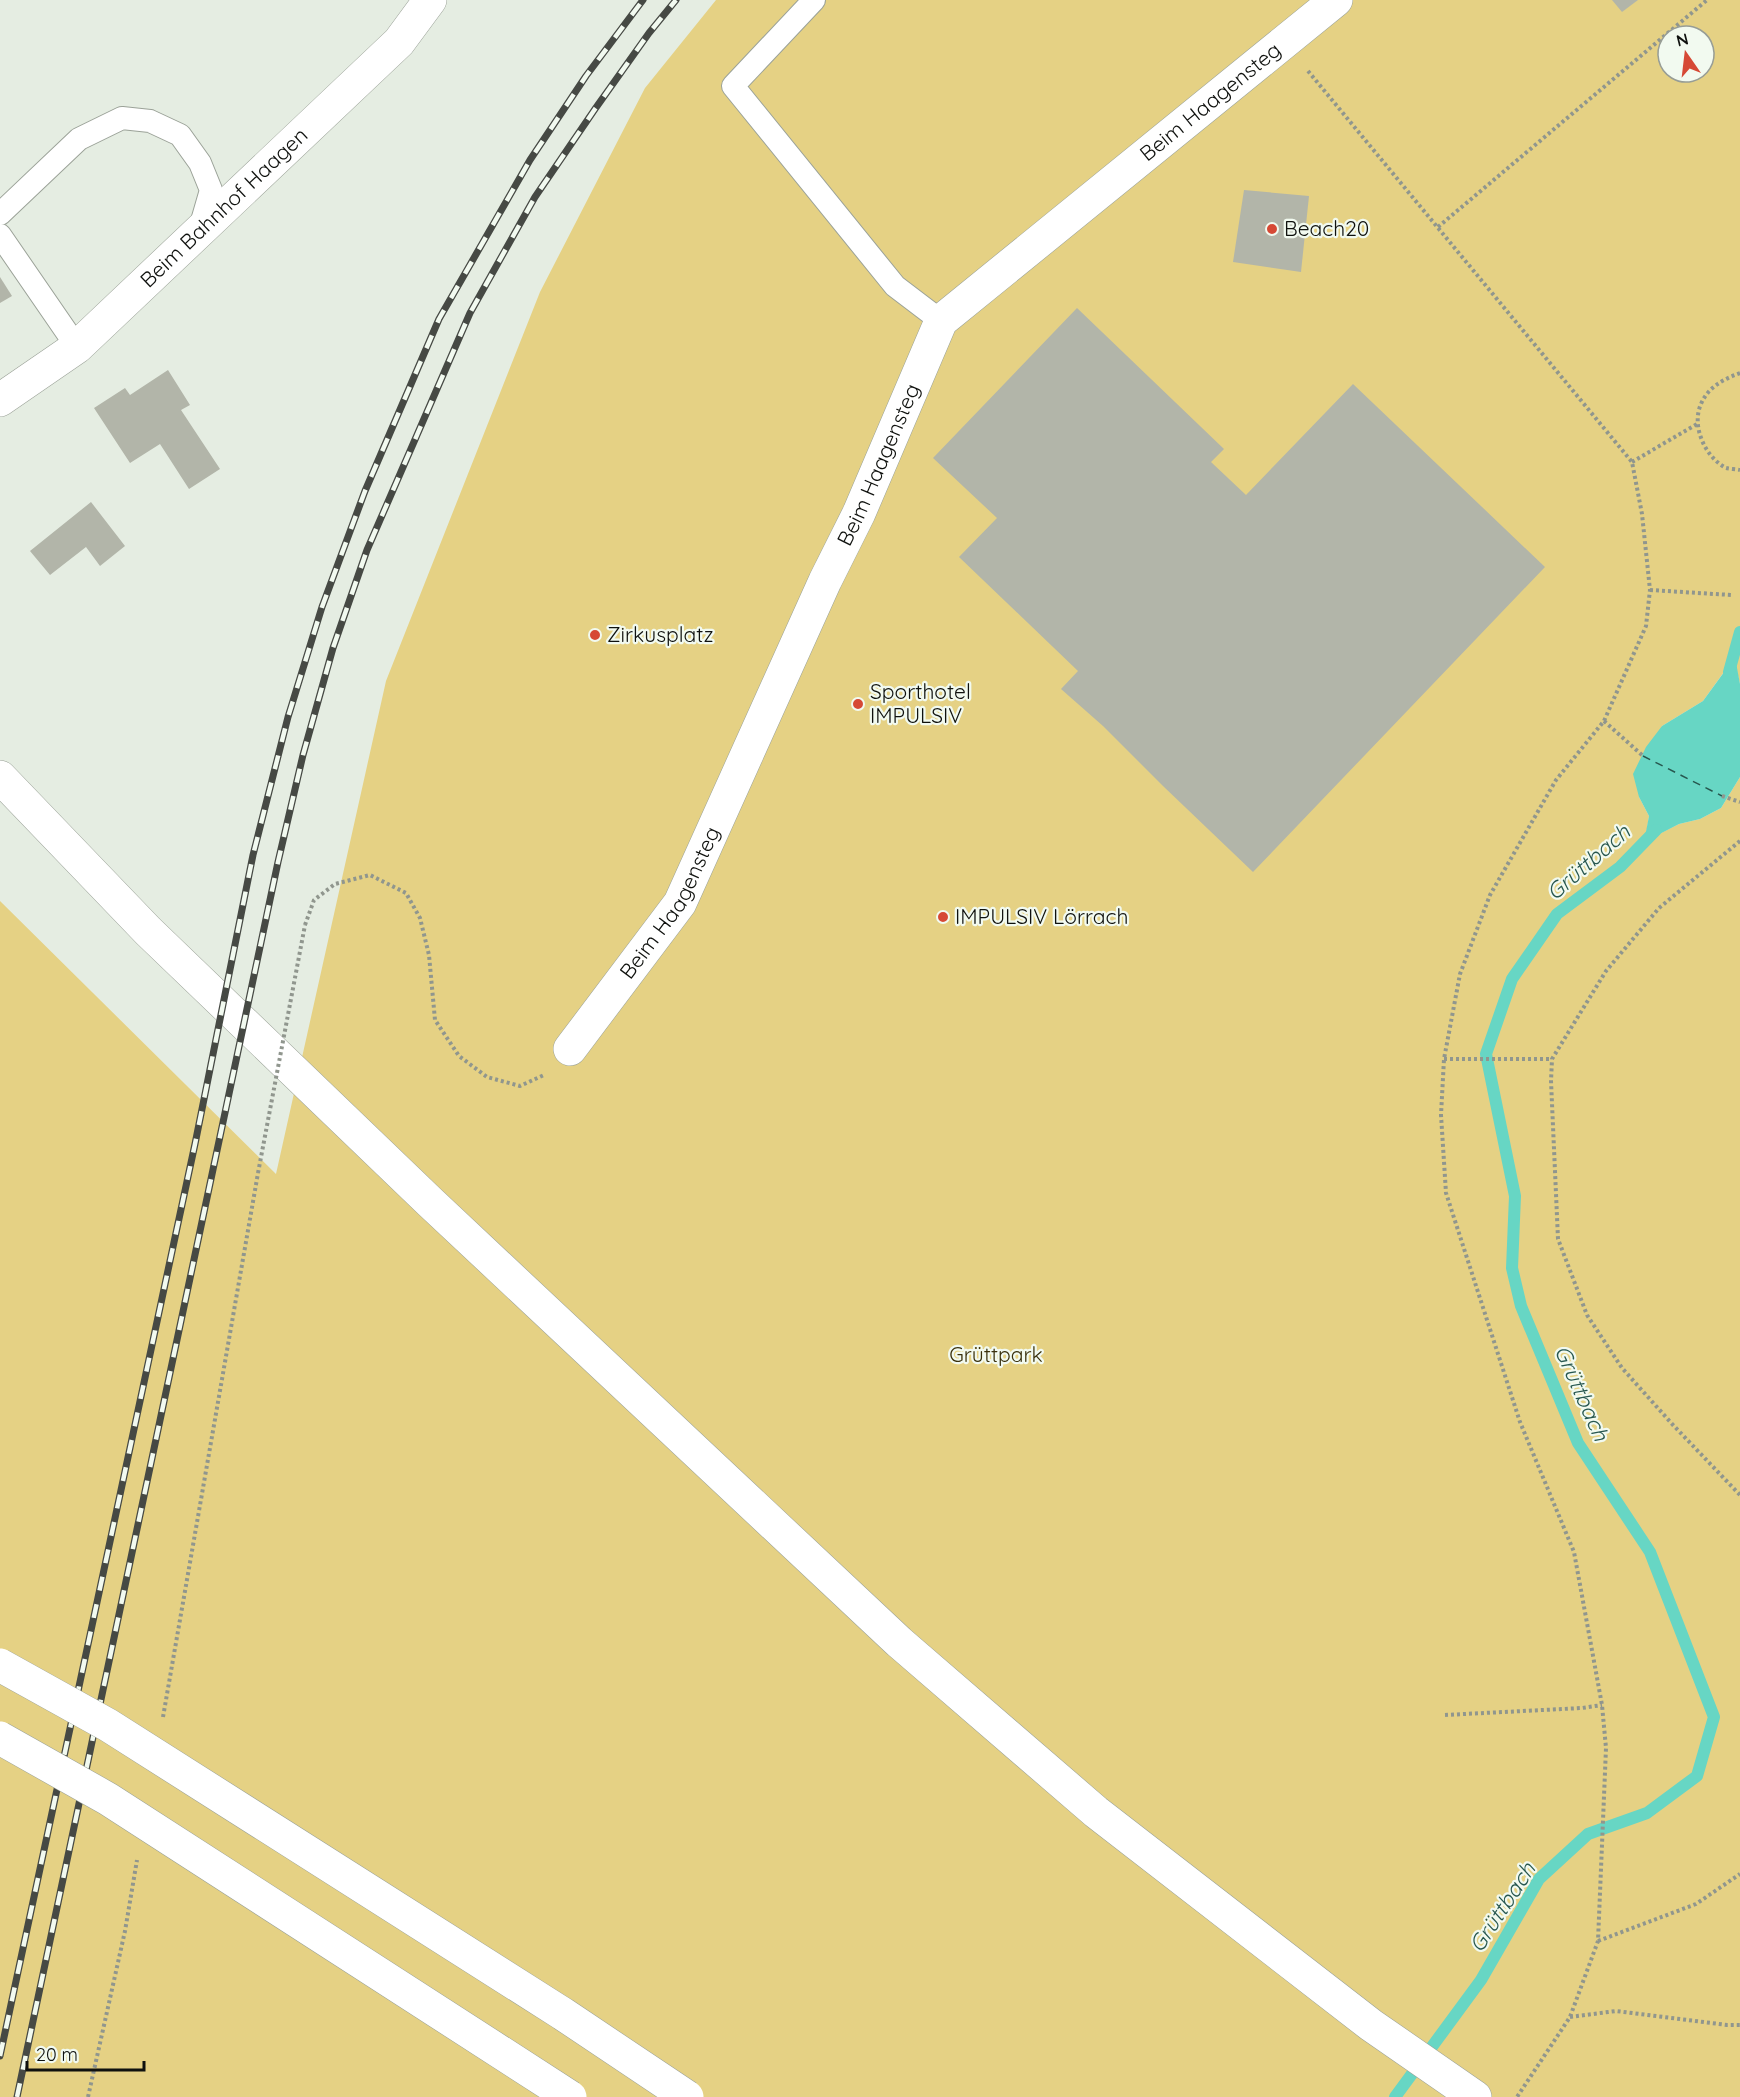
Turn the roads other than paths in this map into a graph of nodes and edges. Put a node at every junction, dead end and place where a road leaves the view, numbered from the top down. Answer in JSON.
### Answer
{"nodes":[{"id":1,"x":430,"y":0,"type":"edge"},
{"id":2,"x":814,"y":0,"type":"edge"},
{"id":3,"x":1336,"y":0,"type":"edge"},
{"id":4,"x":0,"y":214,"type":"edge"},
{"id":5,"x":199,"y":232,"type":"junction"},
{"id":6,"x":0,"y":235,"type":"edge"},
{"id":7,"x":941,"y":321,"type":"junction"},
{"id":8,"x":77,"y":346,"type":"junction"},
{"id":9,"x":0,"y":400,"type":"edge"},
{"id":10,"x":0,"y":777,"type":"edge"},
{"id":11,"x":570,"y":1049,"type":"road end"},
{"id":12,"x":0,"y":1665,"type":"edge"},
{"id":13,"x":0,"y":1738,"type":"edge"},
{"id":14,"x":570,"y":2097,"type":"edge"},
{"id":15,"x":687,"y":2097,"type":"edge"},
{"id":16,"x":1475,"y":2097,"type":"edge"}],
"edges":[{"from":1,"to":5,"type":"main road","name":"Beim Bahnhof Haagen"},
{"from":2,"to":7,"type":"lane"},
{"from":3,"to":7,"type":"main road","name":"Beim Haagensteg"},
{"from":4,"to":5,"type":"lane"},
{"from":5,"to":8,"type":"main road","name":"Beim Bahnhof Haagen"},
{"from":6,"to":8,"type":"lane"},
{"from":7,"to":11,"type":"main road","name":"Beim Haagensteg"},
{"from":8,"to":9,"type":"main road","name":"Beim Bahnhof Haagen"},
{"from":10,"to":16,"type":"main road"},
{"from":12,"to":15,"type":"main road","bridge":true},
{"from":13,"to":14,"type":"main road","bridge":true}]}
